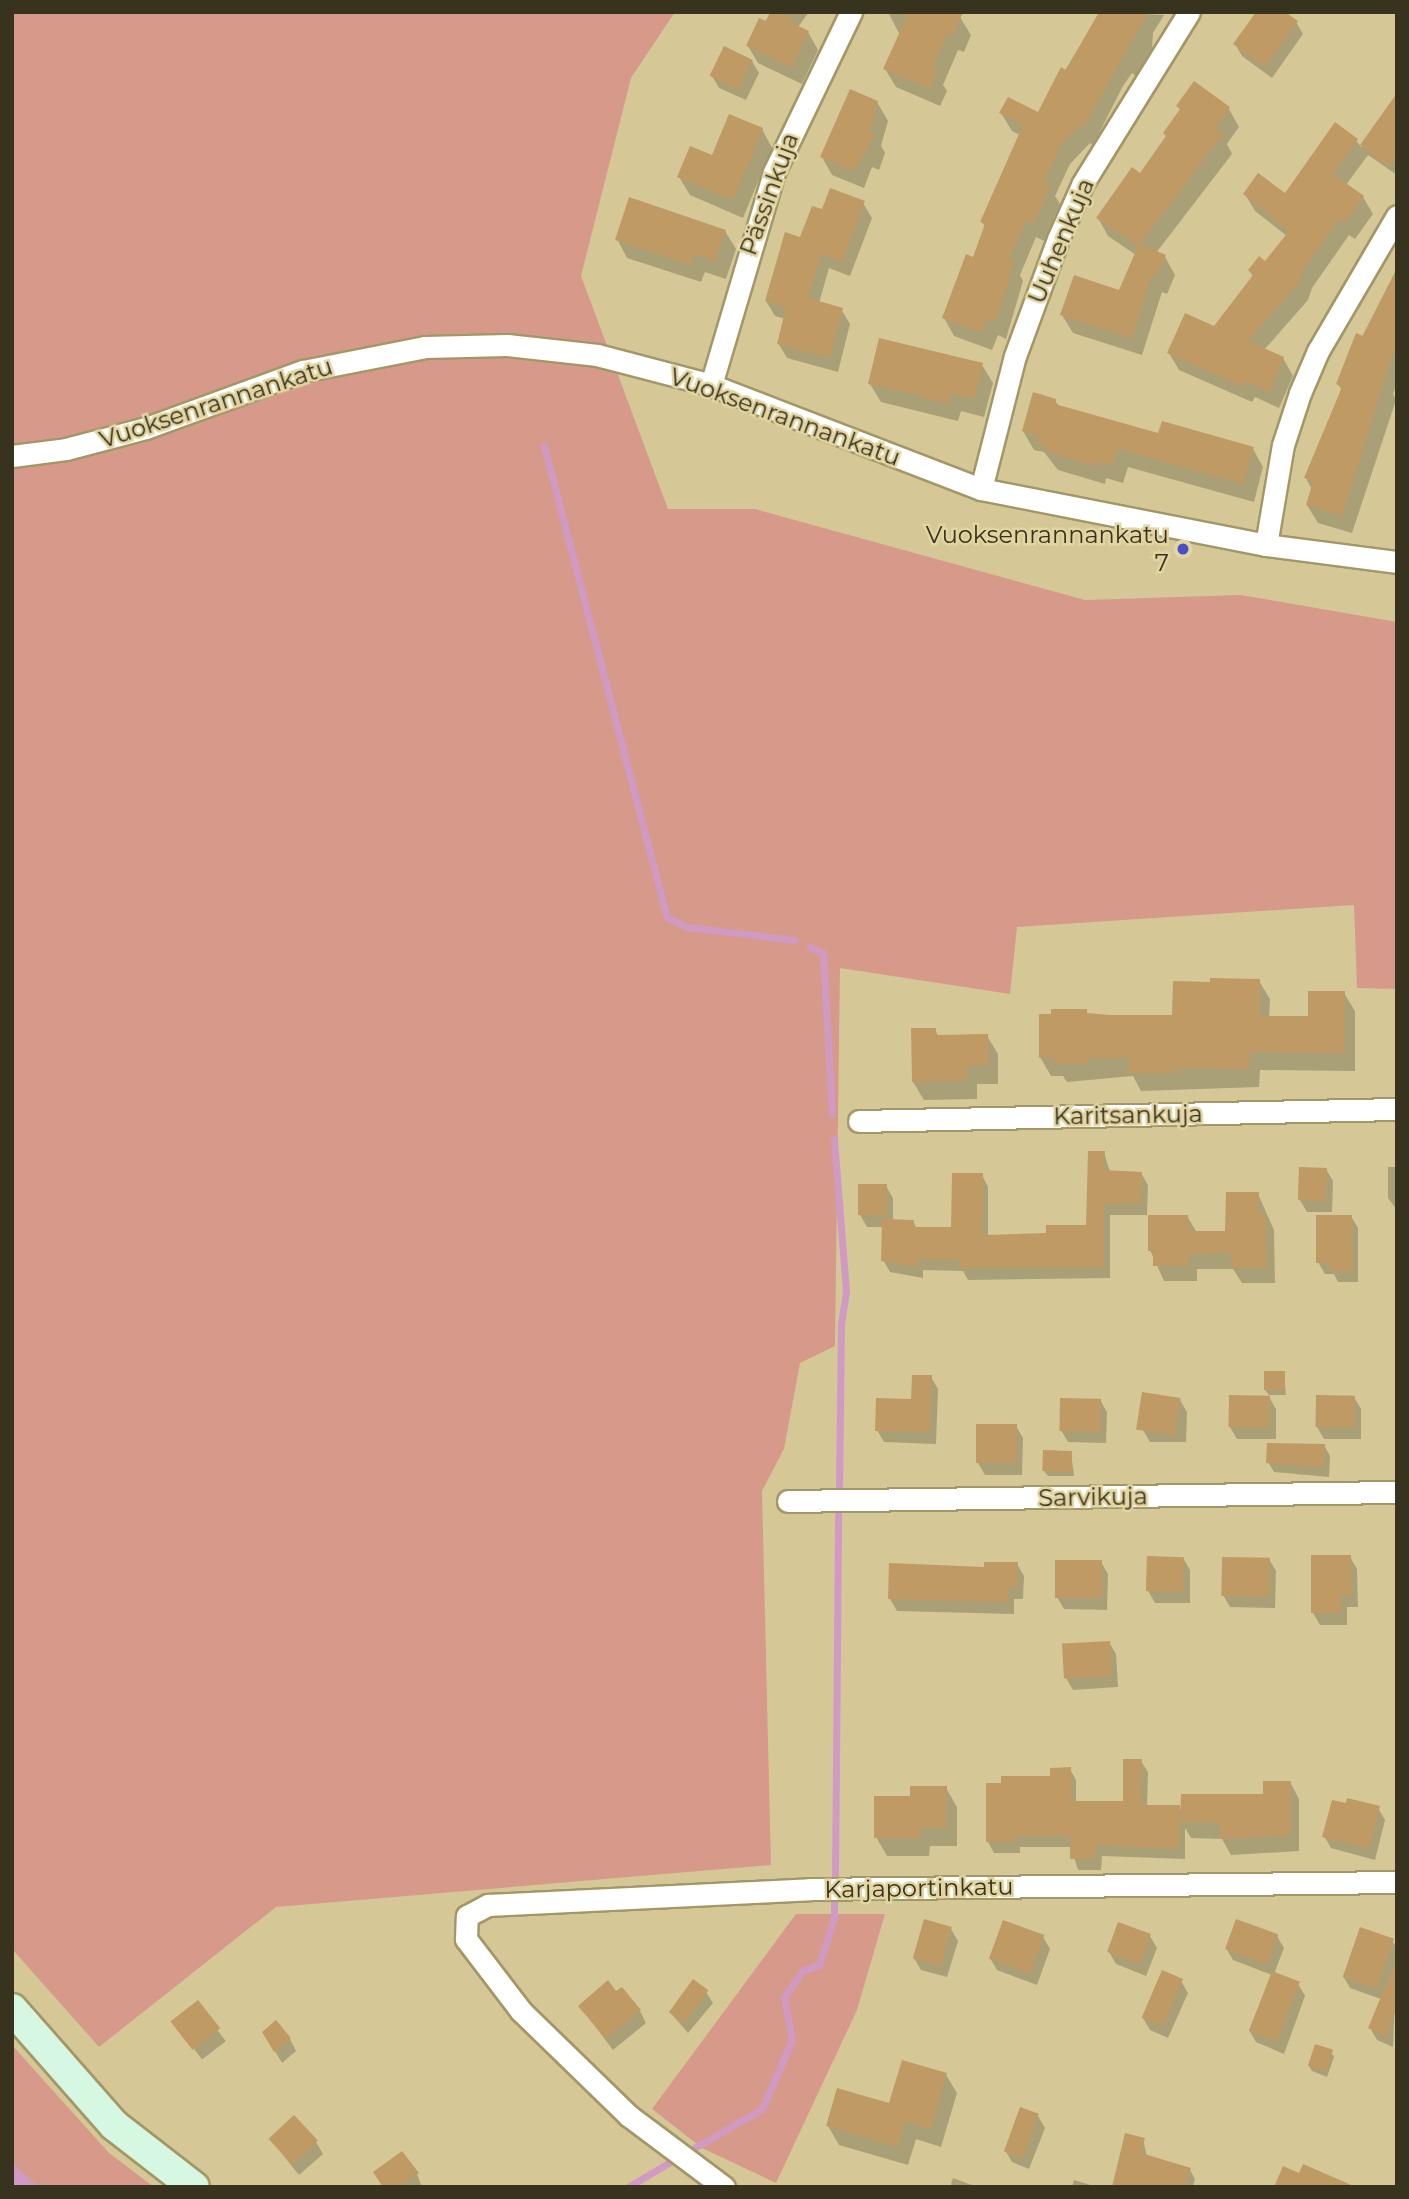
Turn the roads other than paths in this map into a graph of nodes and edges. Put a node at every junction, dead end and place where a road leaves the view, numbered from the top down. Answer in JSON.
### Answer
{"nodes":[{"id":1,"x":851,"y":12,"type":"edge"},
{"id":2,"x":1189,"y":12,"type":"edge"},
{"id":3,"x":1397,"y":216,"type":"edge"},
{"id":4,"x":710,"y":385,"type":"junction"},
{"id":5,"x":12,"y":456,"type":"edge"},
{"id":6,"x":981,"y":489,"type":"junction"},
{"id":7,"x":1266,"y":545,"type":"junction"},
{"id":8,"x":1397,"y":562,"type":"edge"},
{"id":9,"x":1397,"y":1110,"type":"edge"},
{"id":10,"x":859,"y":1121,"type":"dead end"},
{"id":11,"x":1397,"y":1492,"type":"edge"},
{"id":12,"x":788,"y":1501,"type":"dead end"},
{"id":13,"x":1397,"y":1882,"type":"edge"},
{"id":14,"x":12,"y":2009,"type":"edge"},
{"id":15,"x":194,"y":2187,"type":"edge"},
{"id":16,"x":724,"y":2187,"type":"edge"}],
"edges":[{"from":1,"to":4,"type":"street","name":"Pässinkuja"},
{"from":2,"to":6,"type":"street","name":"Uuhenkuja"},
{"from":3,"to":7,"type":"street"},
{"from":4,"to":5,"type":"street","name":"Vuoksenrannankatu"},
{"from":4,"to":6,"type":"street","name":"Vuoksenrannankatu"},
{"from":6,"to":7,"type":"street","name":"Vuoksenrannankatu"},
{"from":7,"to":8,"type":"street","name":"Vuoksenrannankatu"},
{"from":9,"to":10,"type":"street","name":"Karitsankuja"},
{"from":11,"to":12,"type":"street","name":"Sarvikuja"},
{"from":13,"to":16,"type":"street","name":"Karjaportinkatu"},
{"from":14,"to":15,"type":"main road"}]}
